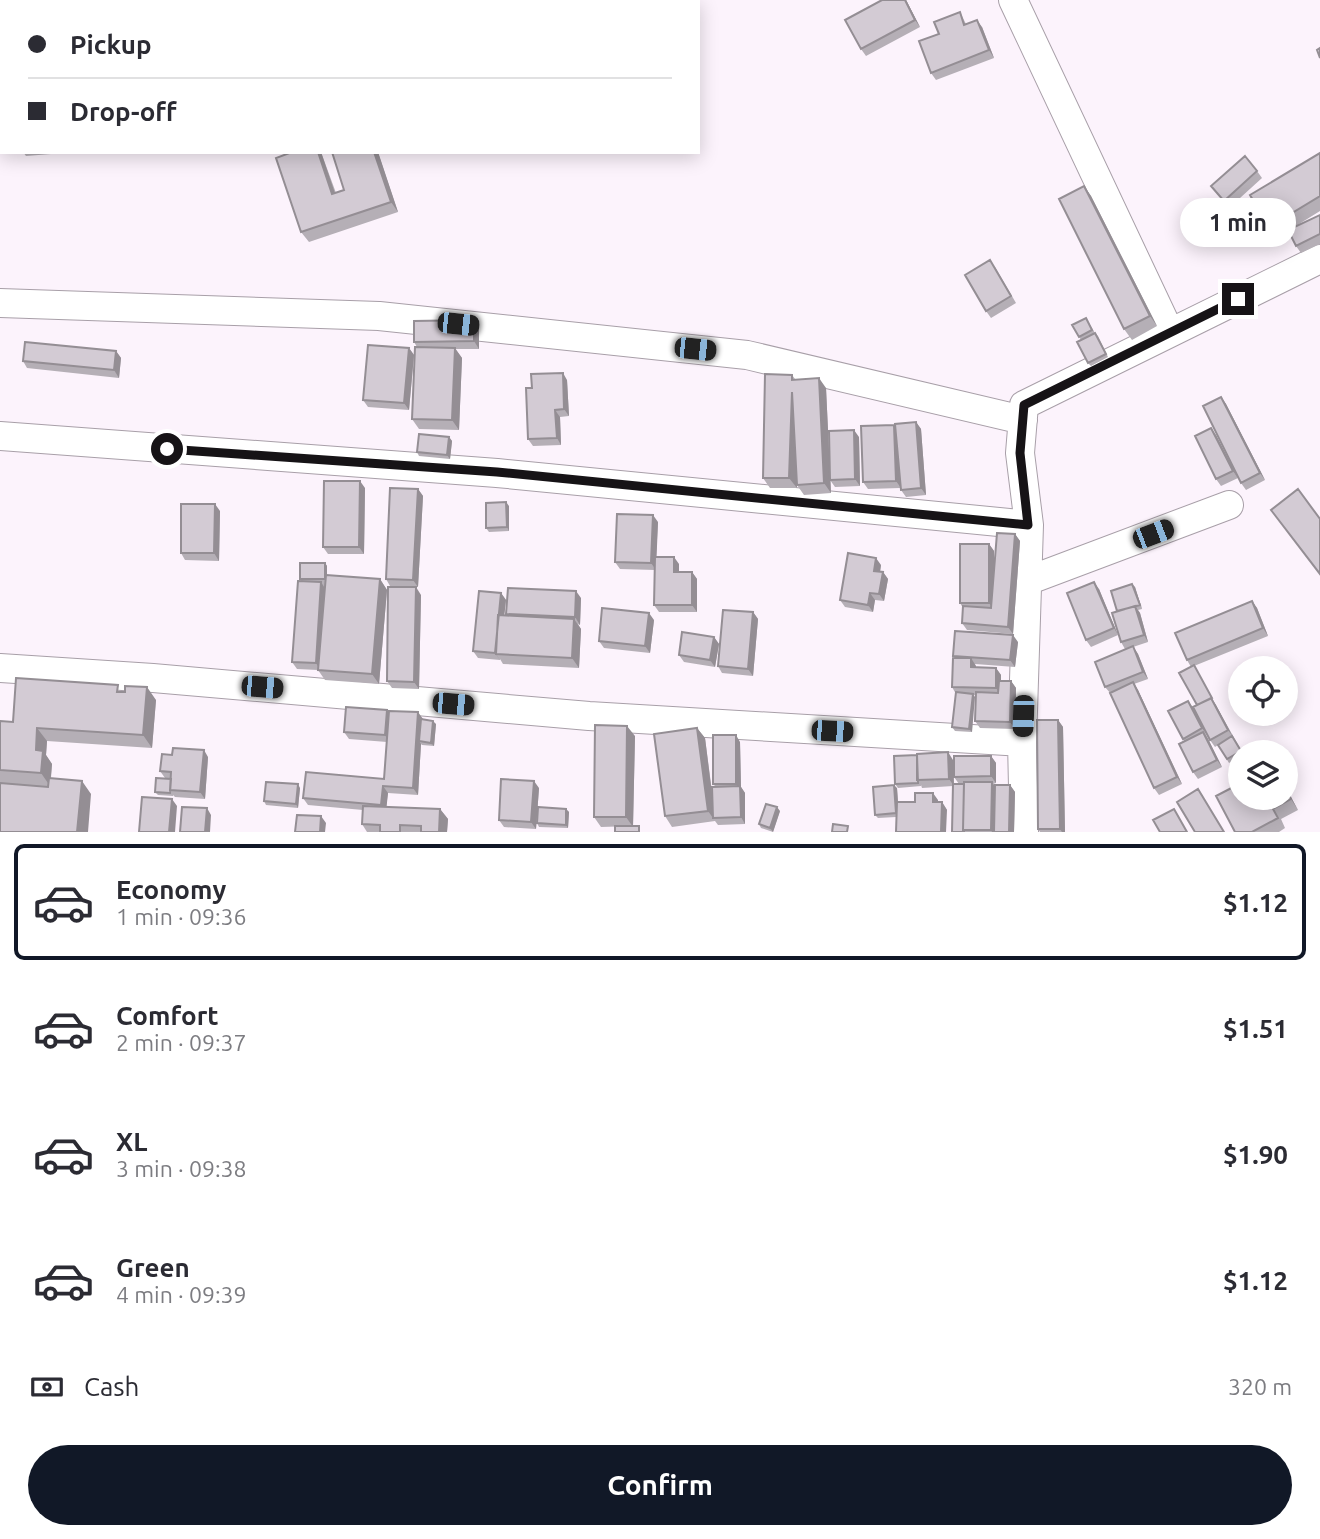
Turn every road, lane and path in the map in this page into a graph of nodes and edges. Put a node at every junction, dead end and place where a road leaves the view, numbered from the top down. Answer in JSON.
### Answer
{"nodes":[{"id":1,"x":1013,"y":0,"type":"edge"},
{"id":2,"x":1320,"y":259,"type":"edge"},
{"id":3,"x":0,"y":303,"type":"edge"},
{"id":4,"x":1169,"y":331,"type":"junction"},
{"id":5,"x":1023,"y":419,"type":"junction"},
{"id":6,"x":0,"y":436,"type":"edge"},
{"id":7,"x":1229,"y":505,"type":"dead end"},
{"id":8,"x":1028,"y":525,"type":"junction"},
{"id":9,"x":1027,"y":580,"type":"junction"},
{"id":10,"x":0,"y":668,"type":"edge"},
{"id":11,"x":1022,"y":743,"type":"junction"},
{"id":12,"x":1024,"y":832,"type":"edge"}],
"edges":[{"from":1,"to":4,"type":"street"},
{"from":2,"to":4,"type":"street"},
{"from":3,"to":5,"type":"street"},
{"from":4,"to":5,"type":"street"},
{"from":5,"to":8,"type":"street"},
{"from":6,"to":8,"type":"street"},
{"from":7,"to":9,"type":"street"},
{"from":8,"to":9,"type":"street"},
{"from":9,"to":11,"type":"street"},
{"from":10,"to":11,"type":"street"},
{"from":11,"to":12,"type":"street"}]}
